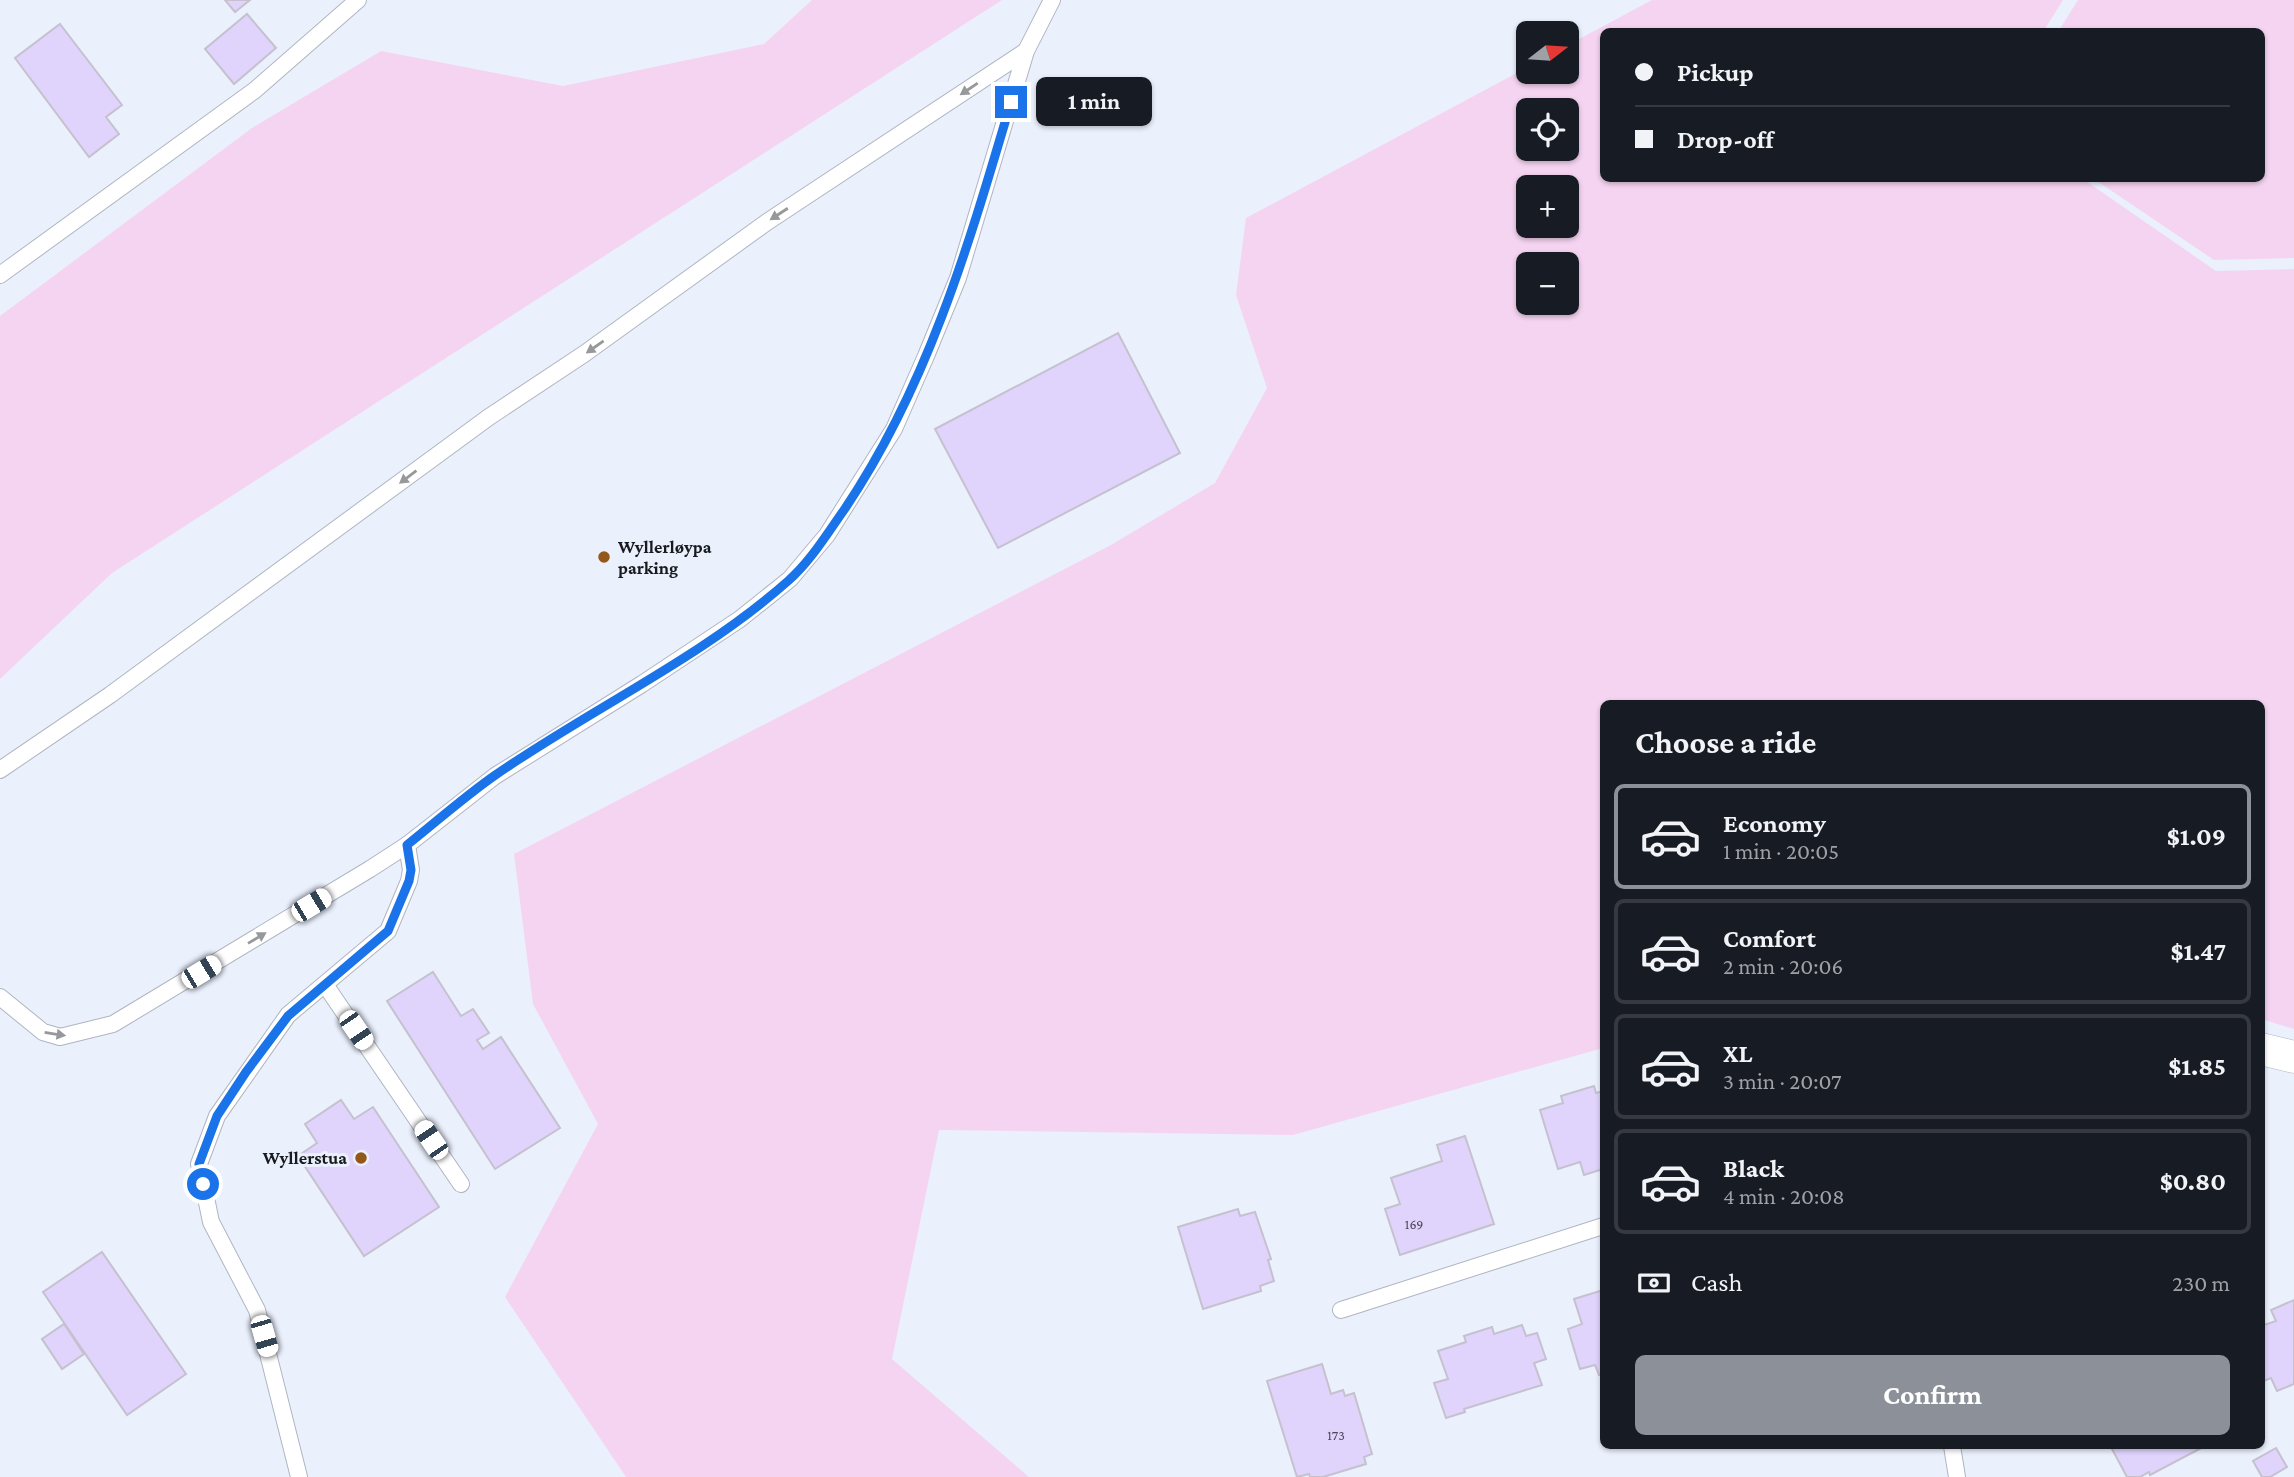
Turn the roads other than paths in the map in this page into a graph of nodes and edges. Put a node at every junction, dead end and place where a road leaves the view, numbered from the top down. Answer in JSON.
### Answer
{"nodes":[{"id":1,"x":358,"y":0,"type":"edge"},
{"id":2,"x":1052,"y":0,"type":"edge"},
{"id":3,"x":1026,"y":51,"type":"junction"},
{"id":4,"x":0,"y":275,"type":"edge"},
{"id":5,"x":0,"y":770,"type":"edge"},
{"id":6,"x":407,"y":845,"type":"junction"},
{"id":7,"x":326,"y":986,"type":"junction"},
{"id":8,"x":0,"y":997,"type":"edge"},
{"id":9,"x":2265,"y":1050,"type":"edge"},
{"id":10,"x":2294,"y":1057,"type":"edge"},
{"id":11,"x":461,"y":1184,"type":"dead end"},
{"id":12,"x":1600,"y":1227,"type":"edge"},
{"id":13,"x":1342,"y":1310,"type":"dead end"},
{"id":14,"x":1952,"y":1449,"type":"edge"},
{"id":15,"x":299,"y":1477,"type":"edge"},
{"id":16,"x":1957,"y":1477,"type":"edge"}],
"edges":[{"from":1,"to":4,"type":"lane"},
{"from":2,"to":3,"type":"lane"},
{"from":3,"to":5,"type":"lane","one_way":true},
{"from":3,"to":6,"type":"lane"},
{"from":6,"to":7,"type":"lane"},
{"from":8,"to":6,"type":"lane","one_way":true},
{"from":7,"to":11,"type":"lane"},
{"from":7,"to":15,"type":"lane"},
{"from":9,"to":10,"type":"street"},
{"from":12,"to":13,"type":"lane"},
{"from":14,"to":16,"type":"lane"}]}
